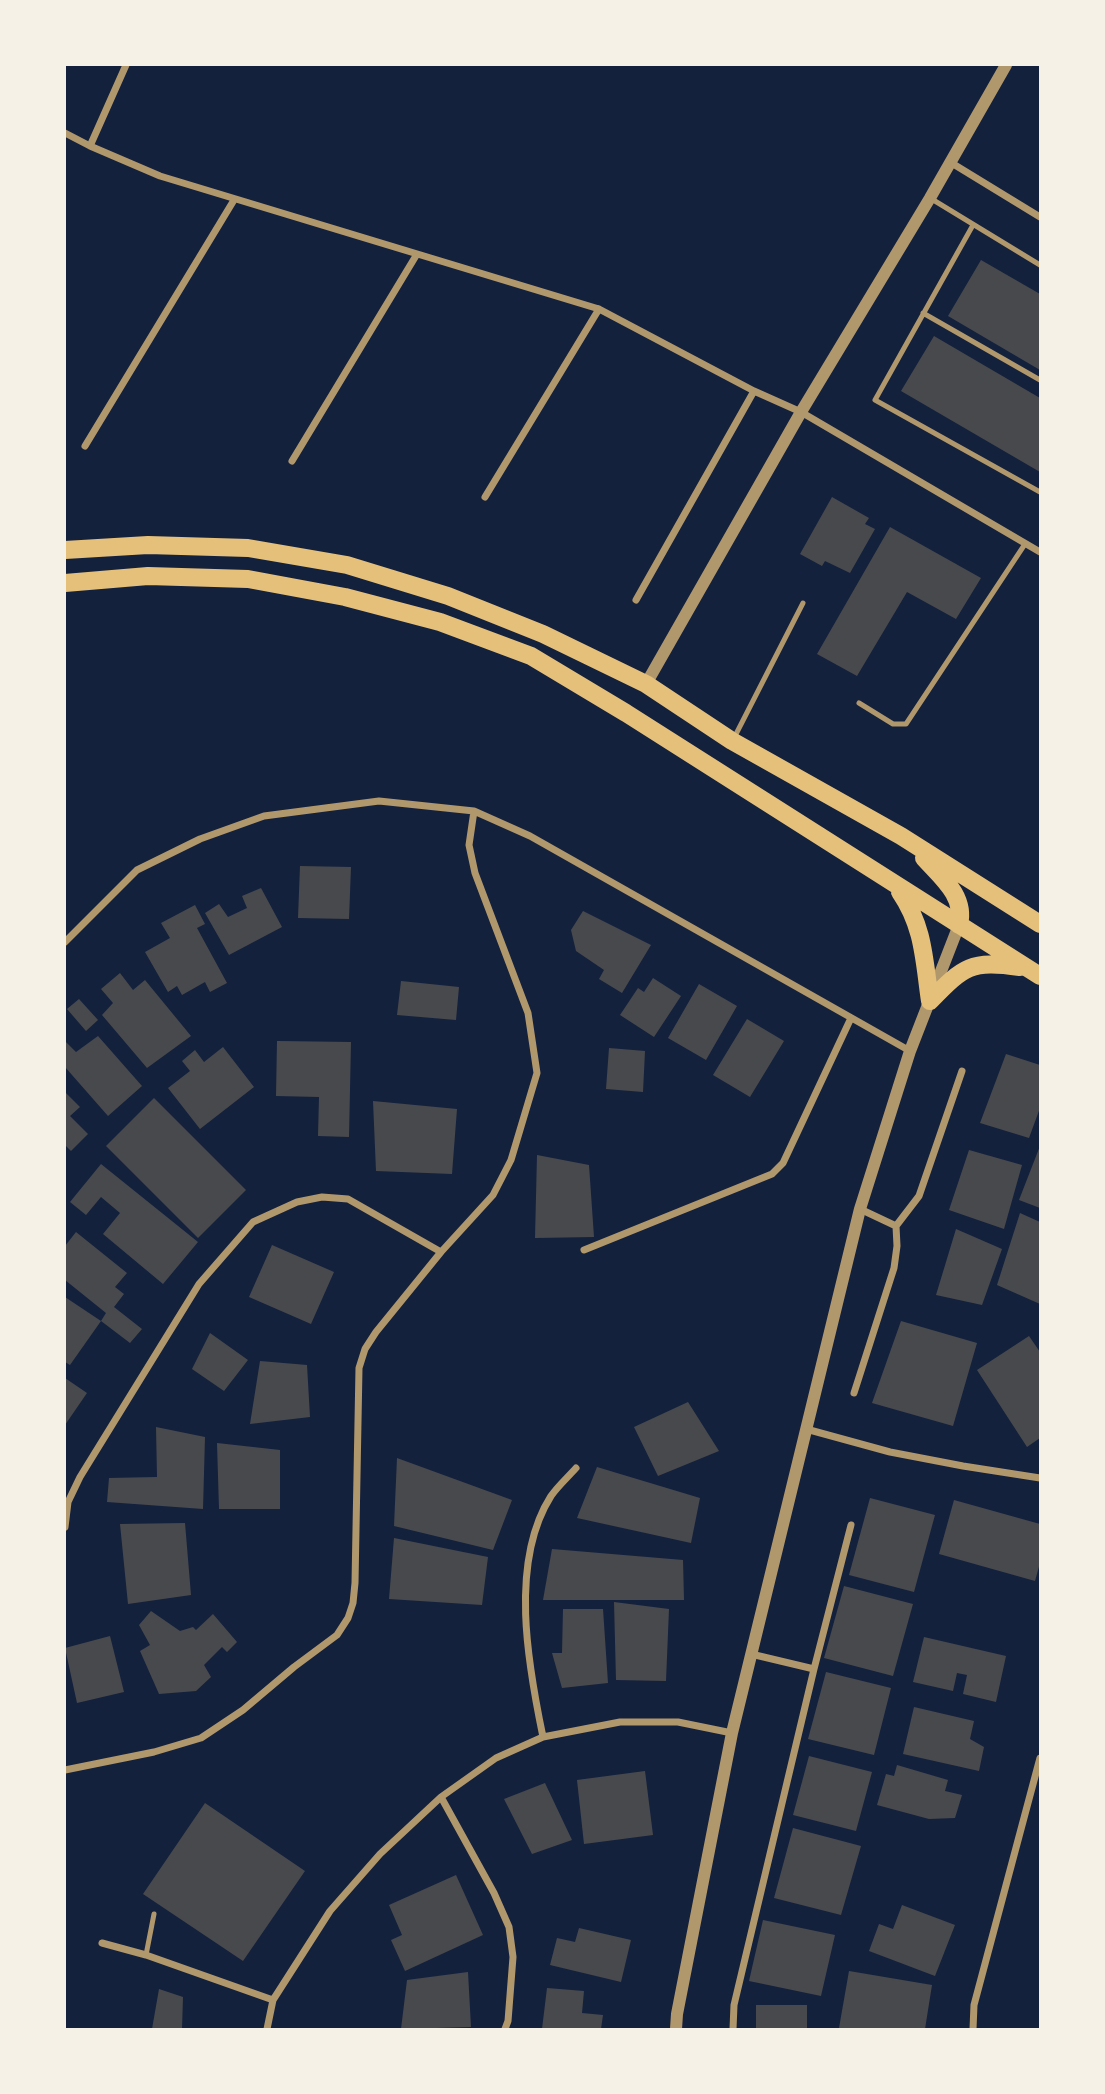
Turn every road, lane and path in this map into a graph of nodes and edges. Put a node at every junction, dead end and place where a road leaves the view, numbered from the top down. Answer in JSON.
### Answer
{"nodes":[{"id":1,"x":126,"y":65,"type":"edge"},
{"id":2,"x":1006,"y":65,"type":"edge"},
{"id":3,"x":65,"y":133,"type":"edge"},
{"id":4,"x":90,"y":146,"type":"junction"},
{"id":5,"x":950,"y":162,"type":"junction"},
{"id":6,"x":930,"y":198,"type":"junction"},
{"id":7,"x":234,"y":200,"type":"junction"},
{"id":8,"x":1040,"y":217,"type":"edge"},
{"id":9,"x":973,"y":225,"type":"junction"},
{"id":10,"x":417,"y":254,"type":"junction"},
{"id":11,"x":1040,"y":265,"type":"edge"},
{"id":12,"x":599,"y":309,"type":"junction"},
{"id":13,"x":923,"y":313,"type":"junction"},
{"id":14,"x":1040,"y":380,"type":"edge"},
{"id":15,"x":754,"y":391,"type":"junction"},
{"id":16,"x":801,"y":412,"type":"junction"},
{"id":17,"x":85,"y":446,"type":"dead end"},
{"id":18,"x":292,"y":461,"type":"dead end"},
{"id":19,"x":1040,"y":492,"type":"edge"},
{"id":20,"x":485,"y":497,"type":"dead end"},
{"id":21,"x":1025,"y":544,"type":"junction"},
{"id":22,"x":65,"y":550,"type":"edge"},
{"id":23,"x":1040,"y":552,"type":"edge"},
{"id":24,"x":65,"y":583,"type":"edge"},
{"id":25,"x":636,"y":600,"type":"dead end"},
{"id":26,"x":803,"y":603,"type":"dead end"},
{"id":27,"x":646,"y":684,"type":"junction"},
{"id":28,"x":859,"y":702,"type":"dead end"},
{"id":29,"x":732,"y":741,"type":"junction"},
{"id":30,"x":474,"y":811,"type":"junction"},
{"id":31,"x":901,"y":836,"type":"junction"},
{"id":32,"x":895,"y":886,"type":"junction"},
{"id":33,"x":1040,"y":924,"type":"edge"},
{"id":34,"x":959,"y":925,"type":"junction"},
{"id":35,"x":65,"y":942,"type":"edge"},
{"id":36,"x":1034,"y":972,"type":"edge"},
{"id":37,"x":930,"y":1000,"type":"junction"},
{"id":38,"x":851,"y":1018,"type":"junction"},
{"id":39,"x":910,"y":1051,"type":"junction"},
{"id":40,"x":962,"y":1071,"type":"dead end"},
{"id":41,"x":860,"y":1209,"type":"junction"},
{"id":42,"x":896,"y":1226,"type":"junction"},
{"id":43,"x":584,"y":1250,"type":"dead end"},
{"id":44,"x":441,"y":1252,"type":"junction"},
{"id":45,"x":854,"y":1393,"type":"dead end"},
{"id":46,"x":806,"y":1429,"type":"junction"},
{"id":47,"x":576,"y":1468,"type":"dead end"},
{"id":48,"x":1040,"y":1478,"type":"edge"},
{"id":49,"x":851,"y":1525,"type":"dead end"},
{"id":50,"x":65,"y":1527,"type":"edge"},
{"id":51,"x":751,"y":1654,"type":"junction"},
{"id":52,"x":814,"y":1669,"type":"junction"},
{"id":53,"x":732,"y":1733,"type":"junction"},
{"id":54,"x":543,"y":1737,"type":"junction"},
{"id":55,"x":1040,"y":1758,"type":"edge"},
{"id":56,"x":65,"y":1770,"type":"edge"},
{"id":57,"x":441,"y":1797,"type":"junction"},
{"id":58,"x":154,"y":1914,"type":"dead end"},
{"id":59,"x":102,"y":1943,"type":"dead end"},
{"id":60,"x":146,"y":1955,"type":"junction"},
{"id":61,"x":272,"y":2000,"type":"junction"},
{"id":62,"x":267,"y":2029,"type":"edge"},
{"id":63,"x":505,"y":2029,"type":"edge"},
{"id":64,"x":677,"y":2029,"type":"edge"},
{"id":65,"x":733,"y":2029,"type":"edge"},
{"id":66,"x":973,"y":2029,"type":"edge"}],
"edges":[{"from":1,"to":4,"type":"street"},
{"from":2,"to":5,"type":"street"},
{"from":3,"to":4,"type":"street"},
{"from":4,"to":7,"type":"street"},
{"from":5,"to":6,"type":"street"},
{"from":5,"to":8,"type":"street"},
{"from":6,"to":9,"type":"lane"},
{"from":6,"to":16,"type":"street"},
{"from":7,"to":10,"type":"street"},
{"from":7,"to":17,"type":"street"},
{"from":9,"to":11,"type":"lane"},
{"from":9,"to":13,"type":"lane"},
{"from":10,"to":12,"type":"street"},
{"from":10,"to":18,"type":"street"},
{"from":12,"to":15,"type":"street"},
{"from":12,"to":20,"type":"street"},
{"from":13,"to":14,"type":"lane"},
{"from":13,"to":19,"type":"lane"},
{"from":15,"to":16,"type":"street"},
{"from":15,"to":25,"type":"street"},
{"from":16,"to":21,"type":"street"},
{"from":16,"to":27,"type":"street"},
{"from":21,"to":23,"type":"street"},
{"from":21,"to":28,"type":"lane"},
{"from":22,"to":27,"type":"main road"},
{"from":24,"to":32,"type":"main road"},
{"from":26,"to":29,"type":"lane"},
{"from":27,"to":29,"type":"main road"},
{"from":29,"to":31,"type":"main road"},
{"from":30,"to":35,"type":"street"},
{"from":30,"to":38,"type":"street"},
{"from":30,"to":44,"type":"street"},
{"from":31,"to":33,"type":"main road"},
{"from":31,"to":34,"type":"main road"},
{"from":32,"to":34,"type":"main road"},
{"from":32,"to":37,"type":"main road"},
{"from":34,"to":36,"type":"main road"},
{"from":34,"to":37,"type":"street"},
{"from":36,"to":37,"type":"main road"},
{"from":37,"to":39,"type":"street"},
{"from":38,"to":39,"type":"street"},
{"from":38,"to":43,"type":"street"},
{"from":39,"to":41,"type":"street"},
{"from":40,"to":42,"type":"street"},
{"from":41,"to":42,"type":"street"},
{"from":41,"to":46,"type":"street"},
{"from":42,"to":45,"type":"street"},
{"from":44,"to":50,"type":"street"},
{"from":44,"to":56,"type":"street"},
{"from":46,"to":48,"type":"street"},
{"from":46,"to":51,"type":"street"},
{"from":47,"to":54,"type":"street"},
{"from":49,"to":52,"type":"street"},
{"from":51,"to":52,"type":"street"},
{"from":51,"to":53,"type":"street"},
{"from":52,"to":65,"type":"street"},
{"from":53,"to":54,"type":"street"},
{"from":53,"to":64,"type":"street"},
{"from":54,"to":57,"type":"street"},
{"from":55,"to":66,"type":"street"},
{"from":57,"to":61,"type":"street"},
{"from":57,"to":63,"type":"street"},
{"from":58,"to":60,"type":"lane"},
{"from":59,"to":60,"type":"street"},
{"from":60,"to":61,"type":"street"},
{"from":61,"to":62,"type":"street"}]}
